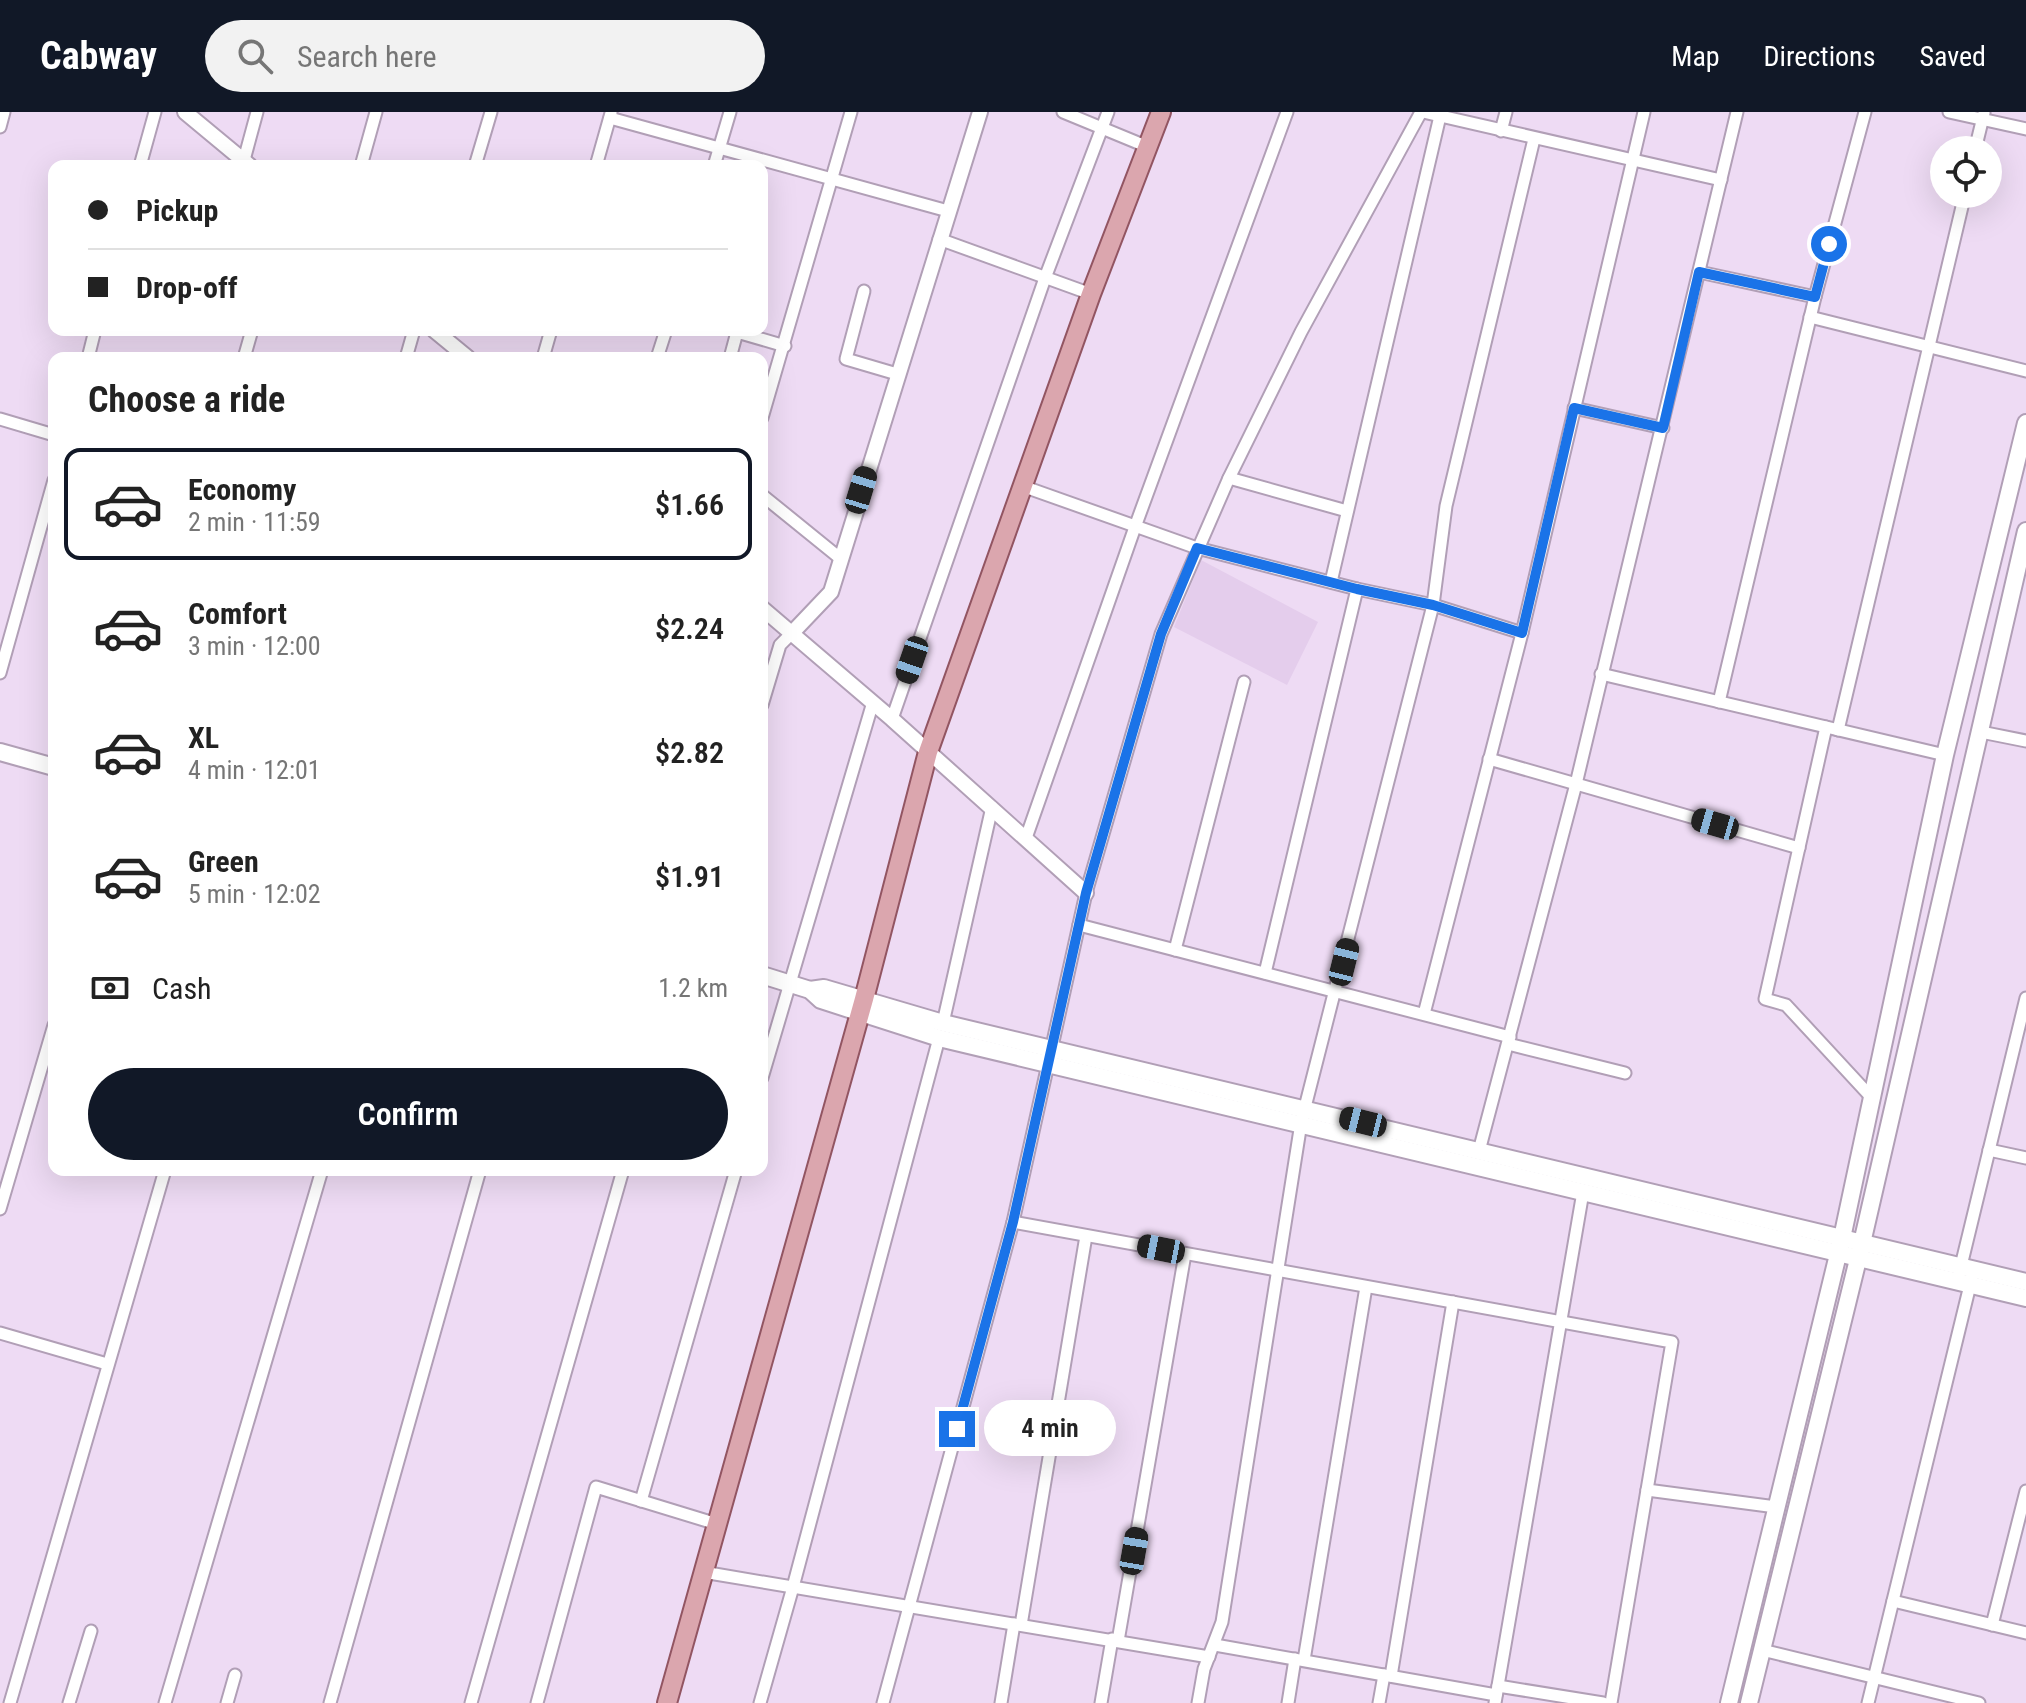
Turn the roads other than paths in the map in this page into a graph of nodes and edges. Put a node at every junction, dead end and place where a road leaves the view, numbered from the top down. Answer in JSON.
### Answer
{"nodes":[{"id":1,"x":4,"y":112,"type":"edge"},
{"id":2,"x":155,"y":112,"type":"edge"},
{"id":3,"x":185,"y":112,"type":"edge"},
{"id":4,"x":257,"y":112,"type":"edge"},
{"id":5,"x":376,"y":112,"type":"edge"},
{"id":6,"x":491,"y":112,"type":"edge"},
{"id":7,"x":730,"y":112,"type":"edge"},
{"id":8,"x":851,"y":112,"type":"edge"},
{"id":9,"x":980,"y":112,"type":"edge"},
{"id":10,"x":1063,"y":112,"type":"edge"},
{"id":11,"x":1108,"y":112,"type":"edge"},
{"id":12,"x":1161,"y":112,"type":"edge"},
{"id":13,"x":1287,"y":112,"type":"edge"},
{"id":14,"x":1422,"y":112,"type":"edge"},
{"id":15,"x":1506,"y":112,"type":"edge"},
{"id":16,"x":1644,"y":112,"type":"edge"},
{"id":17,"x":1737,"y":112,"type":"edge"},
{"id":18,"x":1865,"y":112,"type":"edge"},
{"id":19,"x":1949,"y":112,"type":"edge"},
{"id":20,"x":1076,"y":114,"type":"edge"},
{"id":21,"x":610,"y":115,"type":"edge"},
{"id":22,"x":1440,"y":116,"type":"junction"},
{"id":23,"x":1983,"y":116,"type":"edge"},
{"id":24,"x":0,"y":127,"type":"edge"},
{"id":25,"x":1103,"y":129,"type":"junction"},
{"id":26,"x":2026,"y":129,"type":"edge"},
{"id":27,"x":1501,"y":131,"type":"junction"},
{"id":28,"x":1978,"y":136,"type":"edge"},
{"id":29,"x":1534,"y":139,"type":"junction"},
{"id":30,"x":1148,"y":147,"type":"junction"},
{"id":31,"x":720,"y":148,"type":"junction"},
{"id":32,"x":142,"y":160,"type":"edge"},
{"id":33,"x":243,"y":160,"type":"edge"},
{"id":34,"x":248,"y":160,"type":"edge"},
{"id":35,"x":363,"y":160,"type":"edge"},
{"id":36,"x":477,"y":160,"type":"edge"},
{"id":37,"x":598,"y":160,"type":"edge"},
{"id":38,"x":716,"y":160,"type":"edge"},
{"id":39,"x":763,"y":160,"type":"edge"},
{"id":40,"x":768,"y":161,"type":"edge"},
{"id":41,"x":1633,"y":161,"type":"junction"},
{"id":42,"x":832,"y":179,"type":"junction"},
{"id":43,"x":1721,"y":180,"type":"junction"},
{"id":44,"x":1962,"y":208,"type":"edge"},
{"id":45,"x":948,"y":211,"type":"junction"},
{"id":46,"x":939,"y":239,"type":"junction"},
{"id":47,"x":1699,"y":272,"type":"junction"},
{"id":48,"x":1045,"y":278,"type":"junction"},
{"id":49,"x":864,"y":291,"type":"dead end"},
{"id":50,"x":1091,"y":294,"type":"junction"},
{"id":51,"x":1815,"y":297,"type":"junction"},
{"id":52,"x":1810,"y":317,"type":"junction"},
{"id":53,"x":441,"y":336,"type":"edge"},
{"id":54,"x":751,"y":336,"type":"edge"},
{"id":55,"x":785,"y":346,"type":"junction"},
{"id":56,"x":1928,"y":347,"type":"junction"},
{"id":57,"x":461,"y":352,"type":"edge"},
{"id":58,"x":2026,"y":371,"type":"edge"},
{"id":59,"x":897,"y":374,"type":"junction"},
{"id":60,"x":768,"y":399,"type":"edge"},
{"id":61,"x":1574,"y":408,"type":"junction"},
{"id":62,"x":0,"y":419,"type":"edge"},
{"id":63,"x":2026,"y":423,"type":"edge"},
{"id":64,"x":1663,"y":428,"type":"junction"},
{"id":65,"x":48,"y":433,"type":"edge"},
{"id":66,"x":1229,"y":478,"type":"junction"},
{"id":67,"x":1025,"y":487,"type":"junction"},
{"id":68,"x":768,"y":500,"type":"edge"},
{"id":69,"x":48,"y":501,"type":"edge"},
{"id":70,"x":1347,"y":511,"type":"junction"},
{"id":71,"x":1135,"y":527,"type":"junction"},
{"id":72,"x":2026,"y":531,"type":"edge"},
{"id":73,"x":1197,"y":548,"type":"junction"},
{"id":74,"x":841,"y":559,"type":"junction"},
{"id":75,"x":1331,"y":582,"type":"junction"},
{"id":76,"x":1357,"y":589,"type":"junction"},
{"id":77,"x":1433,"y":605,"type":"junction"},
{"id":78,"x":768,"y":613,"type":"edge"},
{"id":79,"x":792,"y":633,"type":"junction"},
{"id":80,"x":1522,"y":633,"type":"junction"},
{"id":81,"x":0,"y":673,"type":"edge"},
{"id":82,"x":1601,"y":674,"type":"junction"},
{"id":83,"x":1244,"y":682,"type":"dead end"},
{"id":84,"x":768,"y":685,"type":"edge"},
{"id":85,"x":873,"y":702,"type":"junction"},
{"id":86,"x":1719,"y":702,"type":"junction"},
{"id":87,"x":892,"y":719,"type":"junction"},
{"id":88,"x":1832,"y":729,"type":"junction"},
{"id":89,"x":1981,"y":732,"type":"junction"},
{"id":90,"x":2026,"y":741,"type":"edge"},
{"id":91,"x":0,"y":752,"type":"edge"},
{"id":92,"x":928,"y":752,"type":"junction"},
{"id":93,"x":1945,"y":755,"type":"junction"},
{"id":94,"x":1489,"y":759,"type":"junction"},
{"id":95,"x":48,"y":765,"type":"edge"},
{"id":96,"x":1576,"y":784,"type":"junction"},
{"id":97,"x":992,"y":807,"type":"junction"},
{"id":98,"x":1026,"y":838,"type":"junction"},
{"id":99,"x":1799,"y":848,"type":"junction"},
{"id":100,"x":1086,"y":893,"type":"junction"},
{"id":101,"x":1079,"y":925,"type":"junction"},
{"id":102,"x":1175,"y":950,"type":"junction"},
{"id":103,"x":1265,"y":973,"type":"junction"},
{"id":104,"x":768,"y":977,"type":"edge"},
{"id":105,"x":789,"y":983,"type":"junction"},
{"id":106,"x":1336,"y":991,"type":"junction"},
{"id":107,"x":2026,"y":998,"type":"edge"},
{"id":108,"x":862,"y":1006,"type":"junction"},
{"id":109,"x":1424,"y":1014,"type":"junction"},
{"id":110,"x":941,"y":1031,"type":"junction"},
{"id":111,"x":1509,"y":1040,"type":"junction"},
{"id":112,"x":48,"y":1045,"type":"edge"},
{"id":113,"x":768,"y":1057,"type":"edge"},
{"id":114,"x":1050,"y":1057,"type":"junction"},
{"id":115,"x":1625,"y":1073,"type":"dead end"},
{"id":116,"x":1872,"y":1098,"type":"junction"},
{"id":117,"x":1303,"y":1116,"type":"junction"},
{"id":118,"x":1989,"y":1150,"type":"junction"},
{"id":119,"x":1479,"y":1151,"type":"junction"},
{"id":120,"x":2026,"y":1158,"type":"edge"},
{"id":121,"x":163,"y":1176,"type":"edge"},
{"id":122,"x":320,"y":1176,"type":"edge"},
{"id":123,"x":478,"y":1176,"type":"edge"},
{"id":124,"x":621,"y":1176,"type":"edge"},
{"id":125,"x":734,"y":1176,"type":"edge"},
{"id":126,"x":1583,"y":1192,"type":"junction"},
{"id":127,"x":0,"y":1209,"type":"edge"},
{"id":128,"x":1013,"y":1222,"type":"junction"},
{"id":129,"x":1086,"y":1236,"type":"junction"},
{"id":130,"x":1840,"y":1246,"type":"junction"},
{"id":131,"x":1860,"y":1251,"type":"junction"},
{"id":132,"x":1185,"y":1254,"type":"junction"},
{"id":133,"x":1277,"y":1271,"type":"junction"},
{"id":134,"x":1965,"y":1275,"type":"junction"},
{"id":135,"x":2026,"y":1282,"type":"edge"},
{"id":136,"x":1366,"y":1287,"type":"junction"},
{"id":137,"x":2026,"y":1298,"type":"edge"},
{"id":138,"x":1453,"y":1302,"type":"junction"},
{"id":139,"x":1560,"y":1322,"type":"junction"},
{"id":140,"x":0,"y":1333,"type":"edge"},
{"id":141,"x":107,"y":1364,"type":"junction"},
{"id":142,"x":1647,"y":1490,"type":"junction"},
{"id":143,"x":2026,"y":1491,"type":"edge"},
{"id":144,"x":641,"y":1501,"type":"junction"},
{"id":145,"x":1776,"y":1507,"type":"junction"},
{"id":146,"x":717,"y":1524,"type":"junction"},
{"id":147,"x":703,"y":1572,"type":"junction"},
{"id":148,"x":793,"y":1587,"type":"junction"},
{"id":149,"x":1893,"y":1601,"type":"junction"},
{"id":150,"x":909,"y":1607,"type":"junction"},
{"id":151,"x":1017,"y":1624,"type":"junction"},
{"id":152,"x":1992,"y":1625,"type":"junction"},
{"id":153,"x":91,"y":1631,"type":"dead end"},
{"id":154,"x":2026,"y":1633,"type":"edge"},
{"id":155,"x":1115,"y":1640,"type":"junction"},
{"id":156,"x":1215,"y":1645,"type":"junction"},
{"id":157,"x":1762,"y":1650,"type":"junction"},
{"id":158,"x":1209,"y":1657,"type":"junction"},
{"id":159,"x":1299,"y":1660,"type":"junction"},
{"id":160,"x":235,"y":1675,"type":"dead end"},
{"id":161,"x":1387,"y":1675,"type":"junction"},
{"id":162,"x":1874,"y":1678,"type":"junction"},
{"id":163,"x":1497,"y":1694,"type":"edge"},
{"id":164,"x":10,"y":1703,"type":"edge"},
{"id":165,"x":69,"y":1703,"type":"edge"},
{"id":166,"x":165,"y":1703,"type":"edge"},
{"id":167,"x":227,"y":1703,"type":"edge"},
{"id":168,"x":330,"y":1703,"type":"edge"},
{"id":169,"x":471,"y":1703,"type":"edge"},
{"id":170,"x":537,"y":1703,"type":"edge"},
{"id":171,"x":667,"y":1703,"type":"edge"},
{"id":172,"x":760,"y":1703,"type":"edge"},
{"id":173,"x":883,"y":1703,"type":"edge"},
{"id":174,"x":1001,"y":1703,"type":"edge"},
{"id":175,"x":1101,"y":1703,"type":"edge"},
{"id":176,"x":1198,"y":1703,"type":"edge"},
{"id":177,"x":1288,"y":1703,"type":"edge"},
{"id":178,"x":1379,"y":1703,"type":"edge"},
{"id":179,"x":1603,"y":1703,"type":"edge"},
{"id":180,"x":1611,"y":1703,"type":"edge"},
{"id":181,"x":1729,"y":1703,"type":"edge"},
{"id":182,"x":1749,"y":1703,"type":"edge"},
{"id":183,"x":1868,"y":1703,"type":"edge"},
{"id":184,"x":1979,"y":1703,"type":"edge"}],
"edges":[{"from":1,"to":24,"type":"street"},
{"from":2,"to":32,"type":"street"},
{"from":3,"to":33,"type":"street"},
{"from":4,"to":34,"type":"street"},
{"from":5,"to":35,"type":"street"},
{"from":6,"to":36,"type":"street"},
{"from":7,"to":31,"type":"street"},
{"from":8,"to":42,"type":"street"},
{"from":9,"to":45,"type":"street"},
{"from":10,"to":20,"type":"street"},
{"from":11,"to":25,"type":"street"},
{"from":12,"to":30,"type":"main road"},
{"from":13,"to":71,"type":"street"},
{"from":14,"to":22,"type":"street"},
{"from":14,"to":66,"type":"street"},
{"from":15,"to":27,"type":"street"},
{"from":16,"to":41,"type":"street"},
{"from":17,"to":43,"type":"street"},
{"from":18,"to":51,"type":"street"},
{"from":19,"to":23,"type":"street"},
{"from":20,"to":25,"type":"street"},
{"from":21,"to":31,"type":"street"},
{"from":21,"to":37,"type":"street"},
{"from":22,"to":27,"type":"street"},
{"from":22,"to":70,"type":"street"},
{"from":23,"to":26,"type":"street"},
{"from":23,"to":28,"type":"street"},
{"from":25,"to":30,"type":"street"},
{"from":25,"to":48,"type":"street"},
{"from":27,"to":29,"type":"street"},
{"from":29,"to":41,"type":"street"},
{"from":29,"to":77,"type":"street"},
{"from":30,"to":50,"type":"main road"},
{"from":31,"to":38,"type":"street"},
{"from":31,"to":39,"type":"street"},
{"from":40,"to":42,"type":"street"},
{"from":41,"to":43,"type":"street"},
{"from":41,"to":61,"type":"street"},
{"from":42,"to":45,"type":"street"},
{"from":42,"to":55,"type":"street"},
{"from":43,"to":47,"type":"street"},
{"from":44,"to":56,"type":"street"},
{"from":45,"to":46,"type":"street"},
{"from":46,"to":48,"type":"street"},
{"from":46,"to":59,"type":"street"},
{"from":47,"to":51,"type":"street"},
{"from":47,"to":64,"type":"street"},
{"from":48,"to":50,"type":"street"},
{"from":48,"to":87,"type":"street"},
{"from":49,"to":59,"type":"street"},
{"from":50,"to":67,"type":"main road"},
{"from":51,"to":52,"type":"street"},
{"from":52,"to":56,"type":"street"},
{"from":52,"to":86,"type":"street"},
{"from":53,"to":57,"type":"street"},
{"from":54,"to":55,"type":"street"},
{"from":55,"to":60,"type":"street"},
{"from":56,"to":58,"type":"street"},
{"from":56,"to":88,"type":"street"},
{"from":59,"to":74,"type":"street"},
{"from":61,"to":64,"type":"street"},
{"from":61,"to":80,"type":"street"},
{"from":62,"to":65,"type":"street"},
{"from":63,"to":93,"type":"main road"},
{"from":64,"to":82,"type":"street"},
{"from":66,"to":70,"type":"street"},
{"from":66,"to":73,"type":"street"},
{"from":67,"to":71,"type":"street"},
{"from":67,"to":92,"type":"main road"},
{"from":68,"to":74,"type":"street"},
{"from":69,"to":81,"type":"street"},
{"from":70,"to":75,"type":"street"},
{"from":71,"to":73,"type":"street"},
{"from":71,"to":98,"type":"street"},
{"from":72,"to":89,"type":"main road"},
{"from":73,"to":75,"type":"street"},
{"from":73,"to":100,"type":"street"},
{"from":74,"to":79,"type":"street"},
{"from":75,"to":76,"type":"street"},
{"from":76,"to":77,"type":"street"},
{"from":76,"to":103,"type":"street"},
{"from":77,"to":80,"type":"street"},
{"from":77,"to":106,"type":"street"},
{"from":78,"to":79,"type":"street"},
{"from":79,"to":84,"type":"street"},
{"from":79,"to":85,"type":"street"},
{"from":80,"to":94,"type":"street"},
{"from":82,"to":86,"type":"street"},
{"from":82,"to":96,"type":"street"},
{"from":83,"to":102,"type":"street"},
{"from":85,"to":87,"type":"street"},
{"from":85,"to":105,"type":"street"},
{"from":86,"to":88,"type":"street"},
{"from":87,"to":92,"type":"street"},
{"from":88,"to":93,"type":"street"},
{"from":88,"to":99,"type":"street"},
{"from":89,"to":90,"type":"street"},
{"from":89,"to":131,"type":"main road"},
{"from":91,"to":95,"type":"main road"},
{"from":92,"to":97,"type":"street"},
{"from":92,"to":108,"type":"main road"},
{"from":93,"to":116,"type":"main road"},
{"from":94,"to":96,"type":"street"},
{"from":94,"to":109,"type":"street"},
{"from":96,"to":99,"type":"street"},
{"from":96,"to":111,"type":"street"},
{"from":97,"to":98,"type":"street"},
{"from":97,"to":110,"type":"street"},
{"from":98,"to":100,"type":"street"},
{"from":99,"to":116,"type":"street"},
{"from":100,"to":101,"type":"street"},
{"from":101,"to":102,"type":"street"},
{"from":101,"to":114,"type":"street"},
{"from":102,"to":103,"type":"street"},
{"from":103,"to":106,"type":"street"},
{"from":104,"to":105,"type":"main road"},
{"from":105,"to":108,"type":"main road"},
{"from":105,"to":113,"type":"street"},
{"from":106,"to":109,"type":"street"},
{"from":106,"to":117,"type":"street"},
{"from":107,"to":118,"type":"street"},
{"from":108,"to":110,"type":"main road"},
{"from":108,"to":146,"type":"main road"},
{"from":109,"to":111,"type":"street"},
{"from":110,"to":114,"type":"main road"},
{"from":110,"to":148,"type":"street"},
{"from":111,"to":115,"type":"street"},
{"from":111,"to":119,"type":"street"},
{"from":112,"to":127,"type":"street"},
{"from":114,"to":117,"type":"main road"},
{"from":114,"to":128,"type":"street"},
{"from":116,"to":130,"type":"main road"},
{"from":117,"to":119,"type":"main road"},
{"from":117,"to":126,"type":"main road"},
{"from":117,"to":133,"type":"street"},
{"from":118,"to":120,"type":"street"},
{"from":118,"to":134,"type":"street"},
{"from":119,"to":130,"type":"main road"},
{"from":121,"to":141,"type":"street"},
{"from":122,"to":166,"type":"street"},
{"from":123,"to":168,"type":"street"},
{"from":124,"to":169,"type":"street"},
{"from":125,"to":144,"type":"street"},
{"from":126,"to":130,"type":"main road"},
{"from":126,"to":139,"type":"street"},
{"from":128,"to":129,"type":"street"},
{"from":128,"to":150,"type":"street"},
{"from":129,"to":132,"type":"street"},
{"from":129,"to":151,"type":"street"},
{"from":130,"to":131,"type":"main road"},
{"from":130,"to":145,"type":"main road"},
{"from":131,"to":134,"type":"main road"},
{"from":131,"to":157,"type":"main road"},
{"from":132,"to":133,"type":"street"},
{"from":132,"to":155,"type":"street"},
{"from":133,"to":136,"type":"street"},
{"from":133,"to":156,"type":"street"},
{"from":134,"to":135,"type":"main road"},
{"from":134,"to":137,"type":"main road"},
{"from":134,"to":149,"type":"street"},
{"from":136,"to":138,"type":"street"},
{"from":136,"to":159,"type":"street"},
{"from":138,"to":139,"type":"street"},
{"from":138,"to":161,"type":"street"},
{"from":139,"to":142,"type":"street"},
{"from":139,"to":163,"type":"street"},
{"from":140,"to":141,"type":"street"},
{"from":141,"to":164,"type":"street"},
{"from":142,"to":145,"type":"street"},
{"from":142,"to":180,"type":"street"},
{"from":143,"to":152,"type":"street"},
{"from":144,"to":146,"type":"street"},
{"from":144,"to":170,"type":"street"},
{"from":145,"to":181,"type":"main road"},
{"from":146,"to":147,"type":"main road"},
{"from":147,"to":148,"type":"street"},
{"from":147,"to":171,"type":"main road"},
{"from":148,"to":150,"type":"street"},
{"from":148,"to":172,"type":"street"},
{"from":149,"to":152,"type":"street"},
{"from":149,"to":162,"type":"street"},
{"from":150,"to":151,"type":"street"},
{"from":150,"to":173,"type":"street"},
{"from":151,"to":155,"type":"street"},
{"from":151,"to":174,"type":"street"},
{"from":152,"to":154,"type":"street"},
{"from":153,"to":165,"type":"street"},
{"from":155,"to":158,"type":"street"},
{"from":155,"to":175,"type":"street"},
{"from":156,"to":158,"type":"street"},
{"from":156,"to":159,"type":"street"},
{"from":157,"to":162,"type":"street"},
{"from":157,"to":182,"type":"main road"},
{"from":158,"to":176,"type":"street"},
{"from":159,"to":161,"type":"street"},
{"from":159,"to":177,"type":"street"},
{"from":160,"to":167,"type":"street"},
{"from":161,"to":163,"type":"street"},
{"from":161,"to":178,"type":"street"},
{"from":162,"to":183,"type":"street"},
{"from":162,"to":184,"type":"street"},
{"from":163,"to":179,"type":"street"}]}
